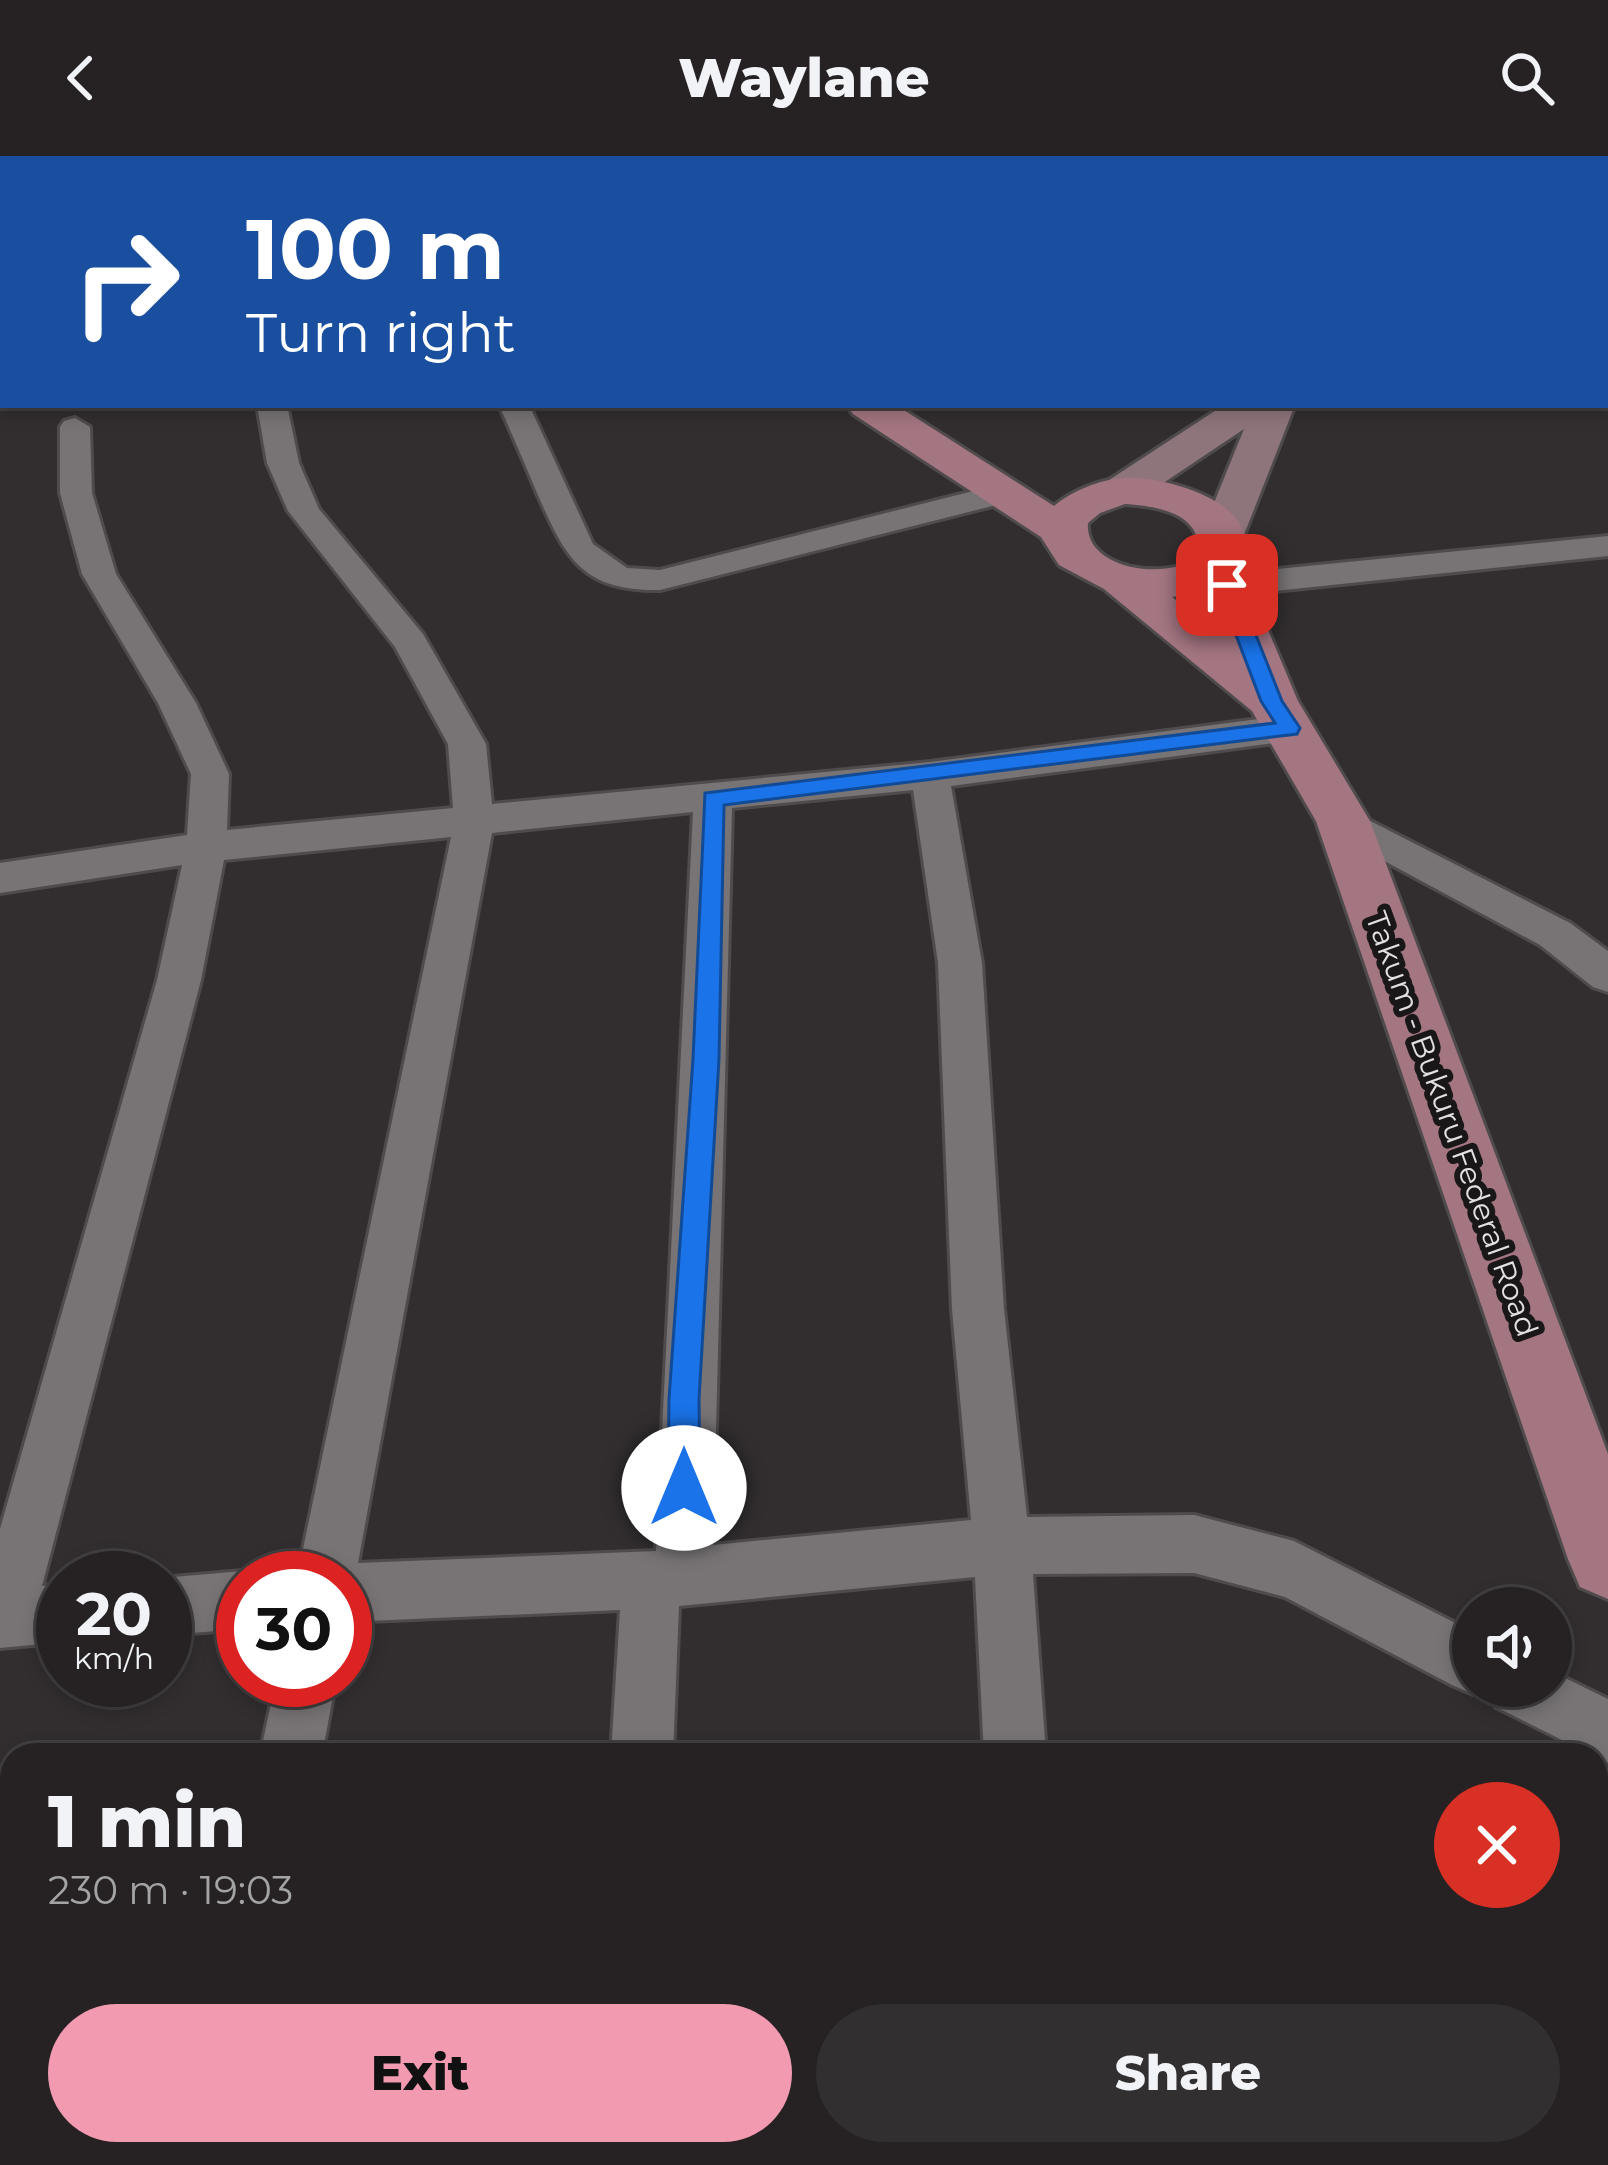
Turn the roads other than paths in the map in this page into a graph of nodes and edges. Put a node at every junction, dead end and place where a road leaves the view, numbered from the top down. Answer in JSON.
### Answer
{"nodes":[{"id":1,"x":273,"y":408,"type":"edge"},
{"id":2,"x":515,"y":408,"type":"edge"},
{"id":3,"x":873,"y":408,"type":"edge"},
{"id":4,"x":1247,"y":408,"type":"edge"},
{"id":5,"x":1273,"y":408,"type":"edge"},
{"id":6,"x":75,"y":427,"type":"dead end"},
{"id":7,"x":914,"y":432,"type":"junction"},
{"id":8,"x":1005,"y":493,"type":"junction"},
{"id":9,"x":1111,"y":494,"type":"junction"},
{"id":10,"x":1062,"y":531,"type":"junction"},
{"id":11,"x":1608,"y":546,"type":"edge"},
{"id":12,"x":1222,"y":562,"type":"junction"},
{"id":13,"x":1123,"y":582,"type":"junction"},
{"id":14,"x":1280,"y":715,"type":"junction"},
{"id":15,"x":930,"y":775,"type":"junction"},
{"id":16,"x":713,"y":799,"type":"junction"},
{"id":17,"x":473,"y":821,"type":"junction"},
{"id":18,"x":1343,"y":821,"type":"junction"},
{"id":19,"x":206,"y":847,"type":"junction"},
{"id":20,"x":0,"y":878,"type":"edge"},
{"id":21,"x":1608,"y":975,"type":"edge"},
{"id":22,"x":1002,"y":1546,"type":"junction"},
{"id":23,"x":331,"y":1551,"type":"edge"},
{"id":24,"x":1608,"y":1559,"type":"edge"},
{"id":25,"x":668,"y":1578,"type":"junction"},
{"id":26,"x":372,"y":1593,"type":"edge"},
{"id":27,"x":36,"y":1615,"type":"edge"},
{"id":28,"x":2,"y":1618,"type":"edge"},
{"id":29,"x":1452,"y":1653,"type":"edge"},
{"id":30,"x":301,"y":1707,"type":"edge"},
{"id":31,"x":1558,"y":1707,"type":"edge"},
{"id":32,"x":1608,"y":1732,"type":"edge"},
{"id":33,"x":293,"y":1743,"type":"edge"},
{"id":34,"x":645,"y":1743,"type":"edge"},
{"id":35,"x":1014,"y":1743,"type":"edge"}],
"edges":[{"from":1,"to":17,"type":"street"},
{"from":2,"to":8,"type":"street"},
{"from":3,"to":7,"type":"main road"},
{"from":4,"to":9,"type":"main road"},
{"from":5,"to":12,"type":"main road"},
{"from":6,"to":19,"type":"street"},
{"from":7,"to":8,"type":"main road"},
{"from":7,"to":9,"type":"main road"},
{"from":8,"to":10,"type":"main road"},
{"from":9,"to":10,"type":"main road"},
{"from":9,"to":12,"type":"main road"},
{"from":10,"to":13,"type":"main road","name":"Takum - Bukuru Federal Road"},
{"from":11,"to":12,"type":"street"},
{"from":12,"to":13,"type":"main road"},
{"from":12,"to":14,"type":"main road","name":"Takum - Bukuru Federal Road"},
{"from":13,"to":14,"type":"main road","name":"Takum - Bukuru Federal Road"},
{"from":14,"to":15,"type":"street"},
{"from":14,"to":18,"type":"main road","name":"Takum - Bukuru Federal Road"},
{"from":15,"to":16,"type":"street"},
{"from":15,"to":22,"type":"street"},
{"from":16,"to":17,"type":"street"},
{"from":16,"to":25,"type":"street"},
{"from":17,"to":19,"type":"street"},
{"from":17,"to":23,"type":"street"},
{"from":18,"to":21,"type":"street"},
{"from":18,"to":24,"type":"main road","name":"Takum - Bukuru Federal Road"},
{"from":19,"to":20,"type":"street"},
{"from":19,"to":28,"type":"street"},
{"from":22,"to":25,"type":"street"},
{"from":22,"to":29,"type":"street"},
{"from":22,"to":35,"type":"street"},
{"from":25,"to":26,"type":"street"},
{"from":25,"to":34,"type":"street"},
{"from":27,"to":28,"type":"street"},
{"from":30,"to":33,"type":"street"},
{"from":31,"to":32,"type":"street"}]}
